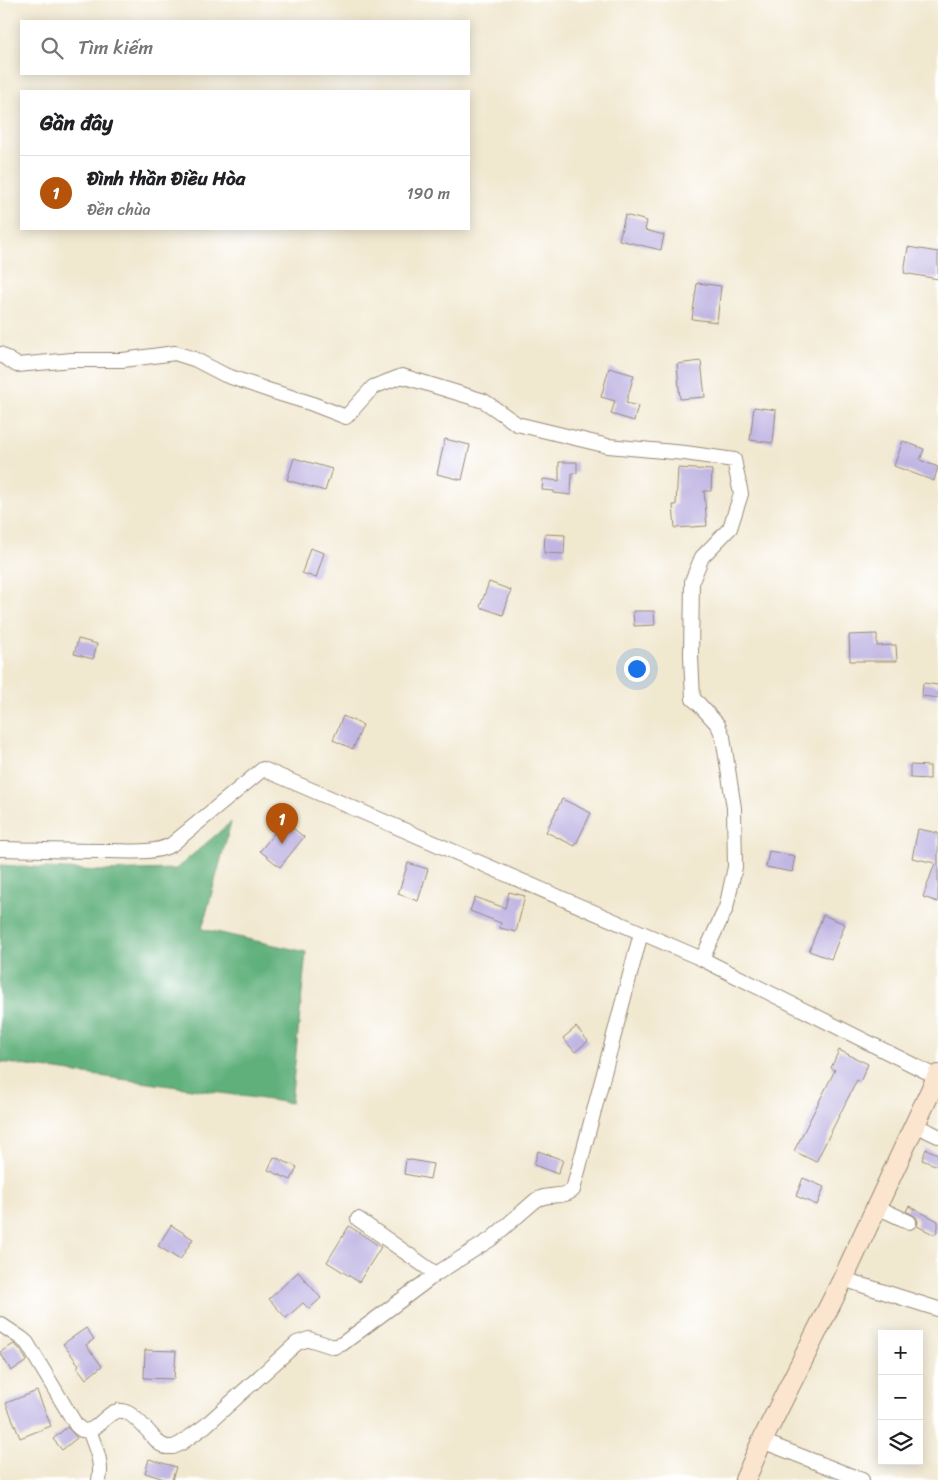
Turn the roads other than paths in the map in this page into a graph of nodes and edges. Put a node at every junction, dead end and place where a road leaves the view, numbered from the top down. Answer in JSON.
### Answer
{"nodes":[{"id":1,"x":0,"y":354,"type":"edge"},
{"id":2,"x":0,"y":849,"type":"edge"},
{"id":3,"x":641,"y":933,"type":"junction"},
{"id":4,"x":702,"y":959,"type":"junction"},
{"id":5,"x":938,"y":1076,"type":"edge"},
{"id":6,"x":915,"y":1125,"type":"junction"},
{"id":7,"x":938,"y":1136,"type":"edge"},
{"id":8,"x":876,"y":1207,"type":"junction"},
{"id":9,"x":358,"y":1218,"type":"dead end"},
{"id":10,"x":909,"y":1222,"type":"dead end"},
{"id":11,"x":436,"y":1274,"type":"junction"},
{"id":12,"x":843,"y":1279,"type":"junction"},
{"id":13,"x":938,"y":1309,"type":"edge"},
{"id":14,"x":0,"y":1324,"type":"edge"},
{"id":15,"x":89,"y":1430,"type":"junction"},
{"id":16,"x":762,"y":1441,"type":"junction"},
{"id":17,"x":99,"y":1480,"type":"edge"},
{"id":18,"x":744,"y":1480,"type":"edge"},
{"id":19,"x":862,"y":1480,"type":"edge"}],
"edges":[{"from":1,"to":4,"type":"street"},
{"from":2,"to":3,"type":"street"},
{"from":3,"to":4,"type":"street"},
{"from":3,"to":11,"type":"street"},
{"from":4,"to":5,"type":"street"},
{"from":5,"to":6,"type":"street"},
{"from":6,"to":7,"type":"street"},
{"from":6,"to":8,"type":"street"},
{"from":8,"to":10,"type":"street"},
{"from":8,"to":12,"type":"street"},
{"from":9,"to":11,"type":"street"},
{"from":11,"to":15,"type":"street"},
{"from":12,"to":13,"type":"street"},
{"from":12,"to":16,"type":"street"},
{"from":14,"to":15,"type":"street"},
{"from":15,"to":17,"type":"street"},
{"from":16,"to":18,"type":"street"},
{"from":16,"to":19,"type":"street"}]}
